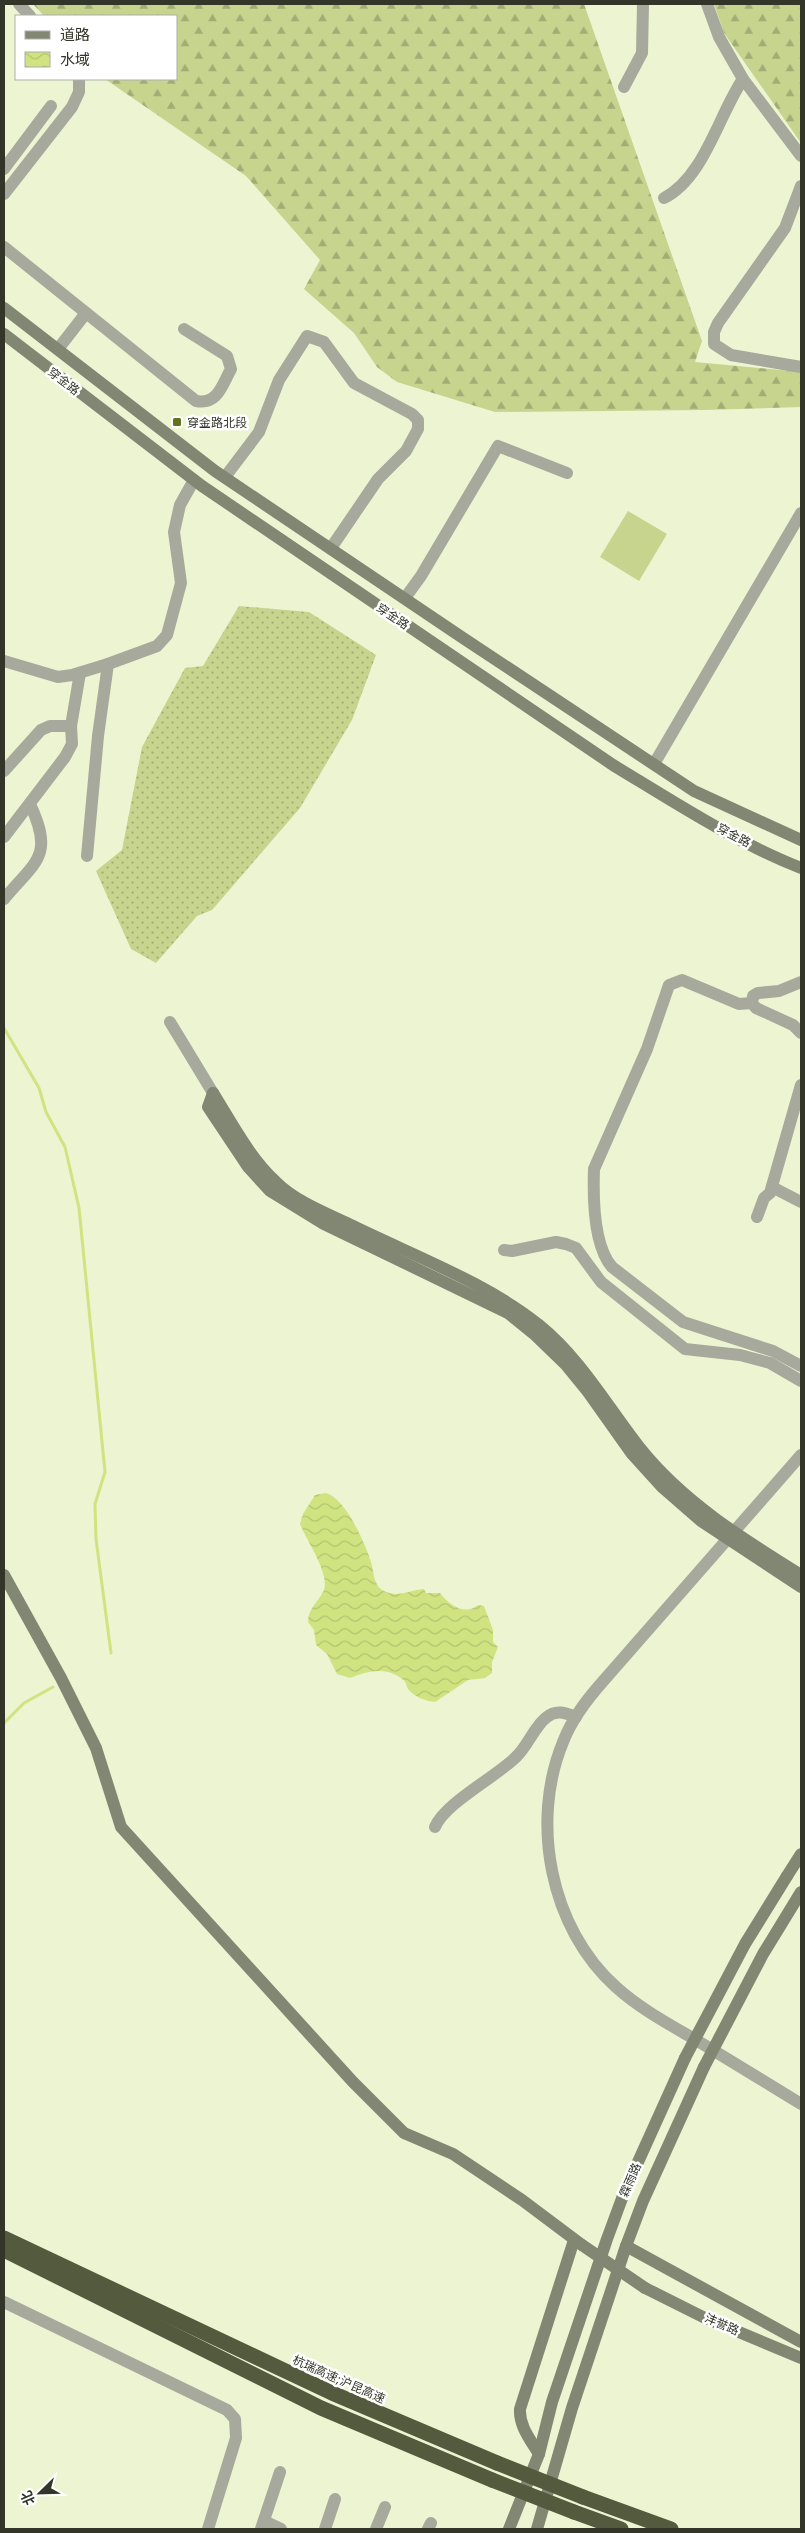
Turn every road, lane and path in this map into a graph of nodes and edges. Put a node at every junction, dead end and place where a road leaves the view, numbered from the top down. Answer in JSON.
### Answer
{"nodes":[{"id":1,"x":19,"y":4,"type":"edge"},
{"id":2,"x":643,"y":4,"type":"edge"},
{"id":3,"x":707,"y":4,"type":"edge"},
{"id":4,"x":29,"y":15,"type":"edge"},
{"id":5,"x":744,"y":79,"type":"junction"},
{"id":6,"x":79,"y":80,"type":"edge"},
{"id":7,"x":624,"y":87,"type":"dead end"},
{"id":8,"x":51,"y":106,"type":"dead end"},
{"id":9,"x":801,"y":156,"type":"edge"},
{"id":10,"x":4,"y":169,"type":"edge"},
{"id":11,"x":801,"y":186,"type":"edge"},
{"id":12,"x":4,"y":194,"type":"edge"},
{"id":13,"x":664,"y":198,"type":"dead end"},
{"id":14,"x":4,"y":247,"type":"edge"},
{"id":15,"x":4,"y":308,"type":"edge"},
{"id":16,"x":86,"y":313,"type":"junction"},
{"id":17,"x":184,"y":330,"type":"dead end"},
{"id":18,"x":4,"y":334,"type":"edge"},
{"id":19,"x":58,"y":349,"type":"junction"},
{"id":20,"x":801,"y":367,"type":"edge"},
{"id":21,"x":567,"y":473,"type":"dead end"},
{"id":22,"x":225,"y":477,"type":"junction"},
{"id":23,"x":194,"y":480,"type":"junction"},
{"id":24,"x":801,"y":513,"type":"edge"},
{"id":25,"x":331,"y":548,"type":"junction"},
{"id":26,"x":405,"y":598,"type":"junction"},
{"id":27,"x":4,"y":661,"type":"edge"},
{"id":28,"x":108,"y":664,"type":"junction"},
{"id":29,"x":80,"y":673,"type":"junction"},
{"id":30,"x":71,"y":726,"type":"junction"},
{"id":31,"x":654,"y":764,"type":"junction"},
{"id":32,"x":4,"y":771,"type":"edge"},
{"id":33,"x":30,"y":804,"type":"junction"},
{"id":34,"x":4,"y":837,"type":"edge"},
{"id":35,"x":801,"y":840,"type":"edge"},
{"id":36,"x":87,"y":856,"type":"dead end"},
{"id":37,"x":801,"y":868,"type":"edge"},
{"id":38,"x":4,"y":899,"type":"edge"},
{"id":39,"x":801,"y":982,"type":"edge"},
{"id":40,"x":752,"y":1003,"type":"junction"},
{"id":41,"x":170,"y":1022,"type":"dead end"},
{"id":42,"x":801,"y":1033,"type":"edge"},
{"id":43,"x":801,"y":1085,"type":"edge"},
{"id":44,"x":213,"y":1093,"type":"joint"},
{"id":45,"x":772,"y":1187,"type":"junction"},
{"id":46,"x":801,"y":1202,"type":"edge"},
{"id":47,"x":757,"y":1217,"type":"dead end"},
{"id":48,"x":504,"y":1250,"type":"dead end"},
{"id":49,"x":801,"y":1366,"type":"edge"},
{"id":50,"x":801,"y":1381,"type":"edge"},
{"id":51,"x":801,"y":1455,"type":"edge"},
{"id":52,"x":731,"y":1535,"type":"junction"},
{"id":53,"x":4,"y":1575,"type":"edge"},
{"id":54,"x":801,"y":1575,"type":"edge"},
{"id":55,"x":801,"y":1587,"type":"edge"},
{"id":56,"x":576,"y":1717,"type":"junction"},
{"id":57,"x":435,"y":1827,"type":"dead end"},
{"id":58,"x":801,"y":1854,"type":"edge"},
{"id":59,"x":801,"y":1892,"type":"edge"},
{"id":60,"x":801,"y":2104,"type":"edge"},
{"id":61,"x":4,"y":2238,"type":"edge"},
{"id":62,"x":578,"y":2242,"type":"junction"},
{"id":63,"x":626,"y":2246,"type":"junction"},
{"id":64,"x":4,"y":2250,"type":"edge"},
{"id":65,"x":4,"y":2302,"type":"edge"},
{"id":66,"x":801,"y":2342,"type":"edge"},
{"id":67,"x":801,"y":2358,"type":"edge"},
{"id":68,"x":539,"y":2454,"type":"junction"},
{"id":69,"x":280,"y":2472,"type":"dead end"},
{"id":70,"x":335,"y":2500,"type":"dead end"},
{"id":71,"x":385,"y":2507,"type":"dead end"},
{"id":72,"x":263,"y":2525,"type":"edge"},
{"id":73,"x":208,"y":2529,"type":"edge"},
{"id":74,"x":281,"y":2529,"type":"edge"},
{"id":75,"x":325,"y":2529,"type":"edge"},
{"id":76,"x":376,"y":2529,"type":"edge"},
{"id":77,"x":509,"y":2529,"type":"edge"},
{"id":78,"x":537,"y":2529,"type":"edge"},
{"id":79,"x":621,"y":2529,"type":"edge"},
{"id":80,"x":670,"y":2529,"type":"edge"}],
"edges":[{"from":1,"to":4,"type":"street"},
{"from":2,"to":7,"type":"street"},
{"from":3,"to":5,"type":"street"},
{"from":5,"to":9,"type":"street"},
{"from":5,"to":13,"type":"street"},
{"from":6,"to":12,"type":"street"},
{"from":8,"to":10,"type":"street"},
{"from":11,"to":20,"type":"street"},
{"from":14,"to":16,"type":"street"},
{"from":15,"to":19,"type":"main road","name":"穿金路"},
{"from":16,"to":17,"type":"street"},
{"from":16,"to":19,"type":"street"},
{"from":18,"to":23,"type":"main road","name":"穿金路"},
{"from":19,"to":22,"type":"main road","name":"穿金路"},
{"from":21,"to":26,"type":"street"},
{"from":22,"to":25,"type":"main road","name":"穿金路"},
{"from":22,"to":25,"type":"street"},
{"from":23,"to":28,"type":"street"},
{"from":23,"to":37,"type":"main road","name":"穿金路"},
{"from":24,"to":31,"type":"street"},
{"from":25,"to":26,"type":"main road","name":"穿金路"},
{"from":26,"to":31,"type":"main road","name":"穿金路"},
{"from":27,"to":29,"type":"street"},
{"from":28,"to":29,"type":"street"},
{"from":28,"to":36,"type":"street"},
{"from":29,"to":30,"type":"street"},
{"from":30,"to":32,"type":"street"},
{"from":30,"to":33,"type":"street"},
{"from":31,"to":35,"type":"main road","name":"穿金路"},
{"from":33,"to":34,"type":"street"},
{"from":33,"to":38,"type":"street"},
{"from":39,"to":40,"type":"street"},
{"from":40,"to":42,"type":"street"},
{"from":40,"to":49,"type":"street"},
{"from":41,"to":44,"type":"street"},
{"from":43,"to":45,"type":"street"},
{"from":44,"to":52,"type":"main road"},
{"from":45,"to":46,"type":"street"},
{"from":45,"to":47,"type":"street"},
{"from":48,"to":50,"type":"street"},
{"from":51,"to":52,"type":"street"},
{"from":52,"to":54,"type":"main road"},
{"from":52,"to":55,"type":"main road"},
{"from":52,"to":56,"type":"street"},
{"from":53,"to":62,"type":"main road","name":"沣誉路"},
{"from":56,"to":57,"type":"street"},
{"from":56,"to":60,"type":"street"},
{"from":58,"to":68,"type":"main road","name":"霖雨路","bridge":true},
{"from":59,"to":63,"type":"main road","name":"霖雨路","bridge":true},
{"from":61,"to":80,"type":"highway","name":"杭瑞高速;沪昆高速","bridge":true},
{"from":62,"to":67,"type":"main road","name":"沣誉路","bridge":true},
{"from":62,"to":68,"type":"main road"},
{"from":63,"to":66,"type":"main road"},
{"from":63,"to":78,"type":"main road","name":"霖雨路"},
{"from":64,"to":79,"type":"highway","bridge":true},
{"from":65,"to":73,"type":"street"},
{"from":68,"to":77,"type":"main road","name":"霖雨路"},
{"from":69,"to":72,"type":"street"},
{"from":70,"to":75,"type":"street"},
{"from":71,"to":76,"type":"street"},
{"from":72,"to":74,"type":"street"}]}
